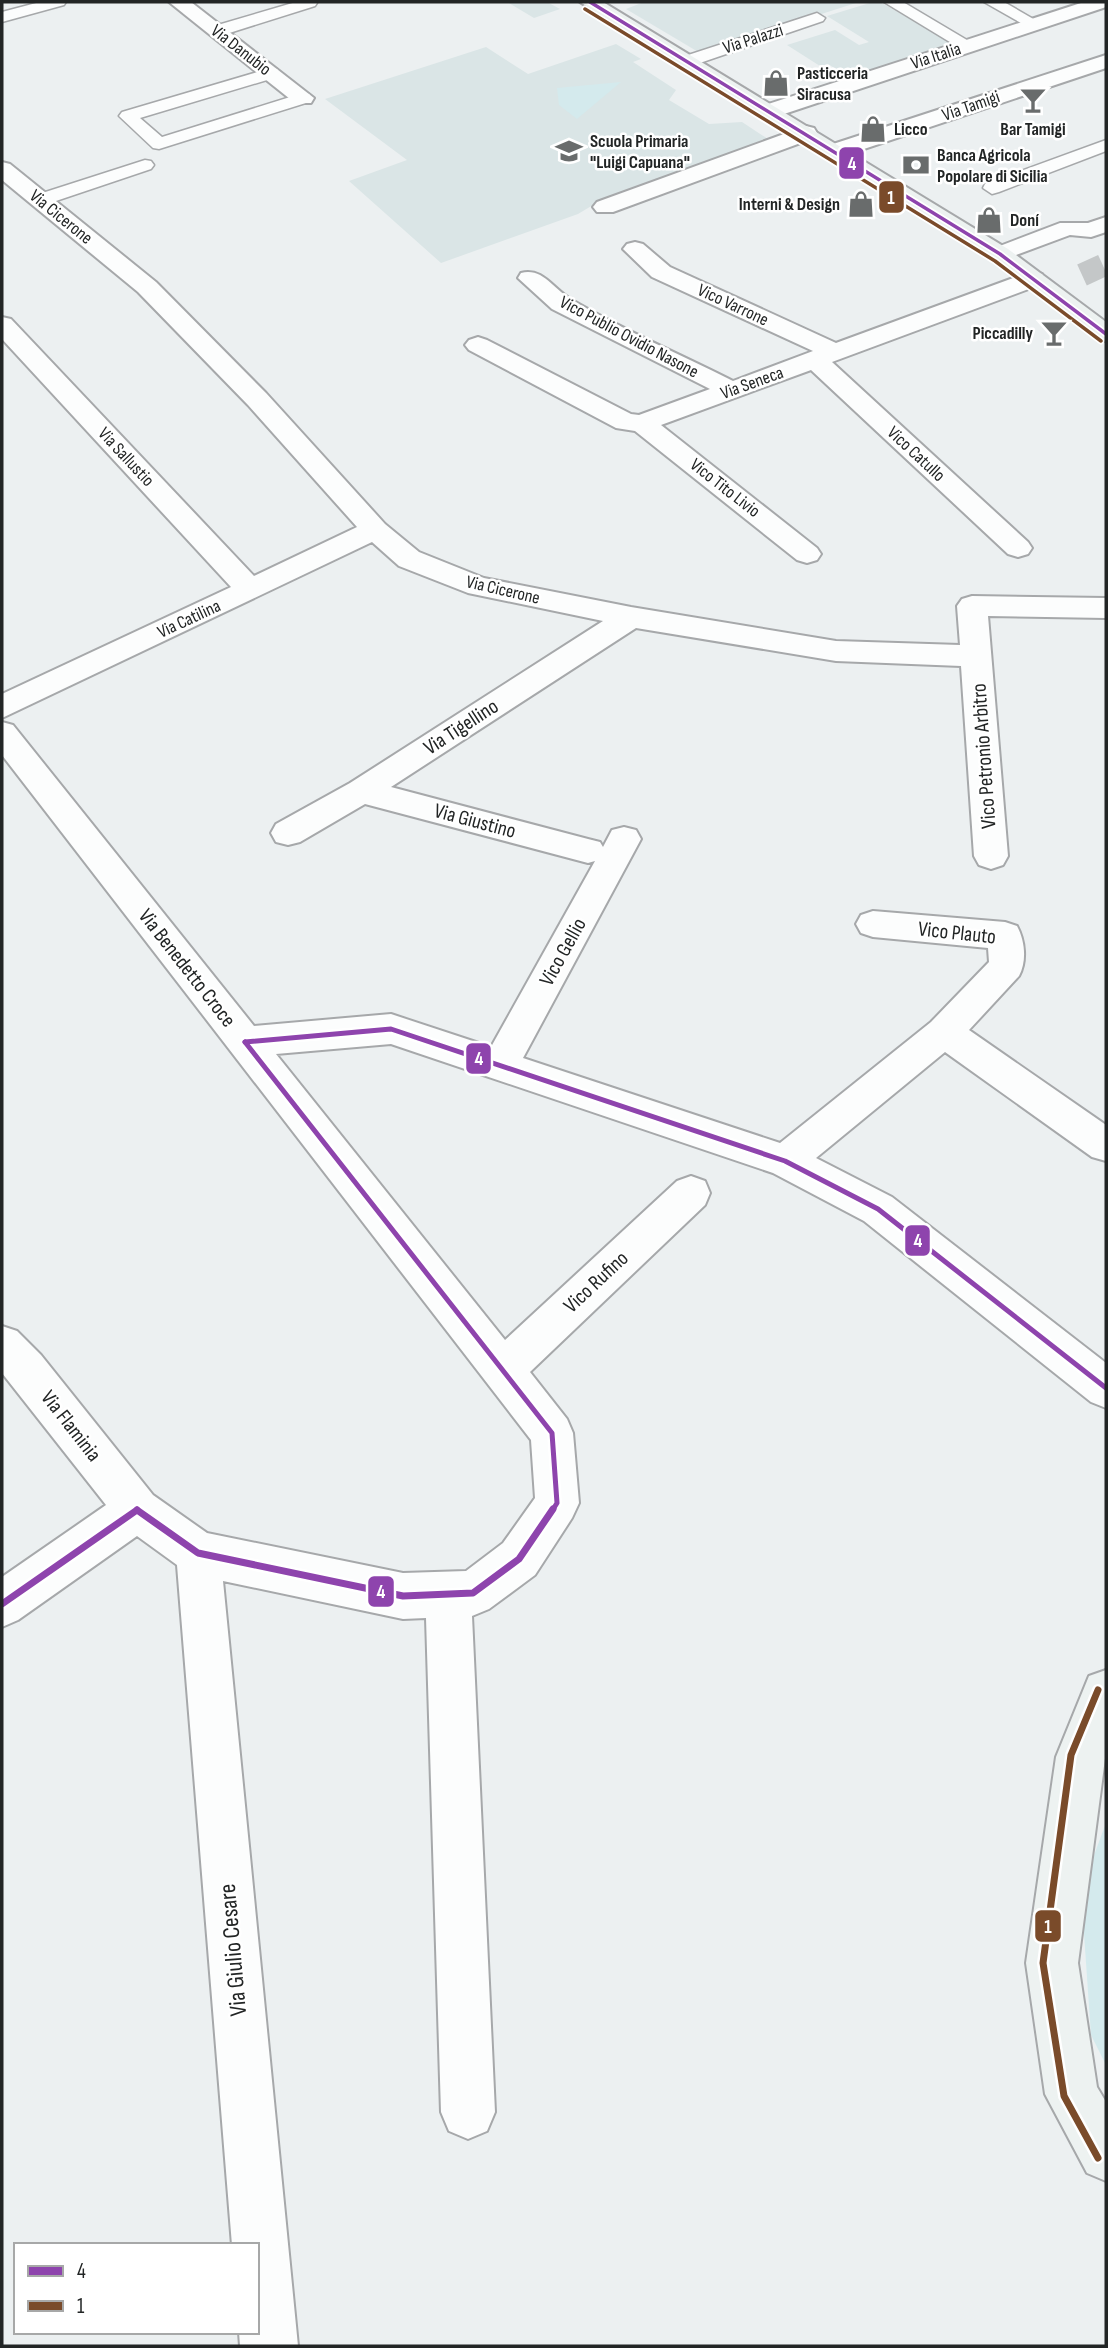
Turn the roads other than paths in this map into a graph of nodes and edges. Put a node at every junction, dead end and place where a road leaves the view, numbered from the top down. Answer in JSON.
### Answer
{"nodes":[{"id":1,"x":58,"y":2,"type":"edge"},
{"id":2,"x":180,"y":2,"type":"edge"},
{"id":3,"x":590,"y":2,"type":"edge"},
{"id":4,"x":892,"y":2,"type":"edge"},
{"id":5,"x":992,"y":2,"type":"edge"},
{"id":6,"x":1102,"y":2,"type":"edge"},
{"id":7,"x":309,"y":3,"type":"edge"},
{"id":8,"x":1058,"y":16,"type":"junction"},
{"id":9,"x":2,"y":17,"type":"edge"},
{"id":10,"x":817,"y":18,"type":"dead end"},
{"id":11,"x":1034,"y":24,"type":"junction"},
{"id":12,"x":1082,"y":30,"type":"dead end"},
{"id":13,"x":217,"y":31,"type":"junction"},
{"id":14,"x":969,"y":46,"type":"junction"},
{"id":15,"x":925,"y":60,"type":"junction"},
{"id":16,"x":688,"y":61,"type":"junction"},
{"id":17,"x":1106,"y":61,"type":"edge"},
{"id":18,"x":271,"y":73,"type":"junction"},
{"id":19,"x":947,"y":73,"type":"dead end"},
{"id":20,"x":969,"y":86,"type":"dead end"},
{"id":21,"x":303,"y":98,"type":"joint"},
{"id":22,"x":990,"y":99,"type":"junction"},
{"id":23,"x":770,"y":111,"type":"junction"},
{"id":24,"x":806,"y":133,"type":"junction"},
{"id":25,"x":1106,"y":145,"type":"edge"},
{"id":26,"x":835,"y":152,"type":"junction"},
{"id":27,"x":145,"y":165,"type":"dead end"},
{"id":28,"x":2,"y":169,"type":"edge"},
{"id":29,"x":992,"y":188,"type":"dead end"},
{"id":30,"x":40,"y":200,"type":"junction"},
{"id":31,"x":605,"y":207,"type":"dead end"},
{"id":32,"x":1106,"y":224,"type":"edge"},
{"id":33,"x":635,"y":249,"type":"dead end"},
{"id":34,"x":1000,"y":254,"type":"junction"},
{"id":35,"x":530,"y":278,"type":"dead end"},
{"id":36,"x":1033,"y":279,"type":"junction"},
{"id":37,"x":2,"y":324,"type":"edge"},
{"id":38,"x":1106,"y":334,"type":"edge"},
{"id":39,"x":478,"y":345,"type":"dead end"},
{"id":40,"x":825,"y":356,"type":"junction"},
{"id":41,"x":732,"y":390,"type":"junction"},
{"id":42,"x":642,"y":423,"type":"junction"},
{"id":43,"x":375,"y":530,"type":"junction"},
{"id":44,"x":1018,"y":548,"type":"dead end"},
{"id":45,"x":807,"y":554,"type":"dead end"},
{"id":46,"x":251,"y":590,"type":"junction"},
{"id":47,"x":1106,"y":608,"type":"edge"},
{"id":48,"x":631,"y":617,"type":"junction"},
{"id":49,"x":977,"y":656,"type":"junction"},
{"id":50,"x":2,"y":707,"type":"edge"},
{"id":51,"x":2,"y":733,"type":"edge"},
{"id":52,"x":361,"y":791,"type":"junction"},
{"id":53,"x":288,"y":833,"type":"dead end"},
{"id":54,"x":624,"y":839,"type":"dead end"},
{"id":55,"x":588,"y":851,"type":"dead end"},
{"id":56,"x":991,"y":856,"type":"dead end"},
{"id":57,"x":873,"y":924,"type":"dead end"},
{"id":58,"x":944,"y":1032,"type":"junction"},
{"id":59,"x":245,"y":1042,"type":"junction"},
{"id":60,"x":501,"y":1064,"type":"junction"},
{"id":61,"x":1105,"y":1145,"type":"edge"},
{"id":62,"x":785,"y":1161,"type":"junction"},
{"id":63,"x":691,"y":1193,"type":"dead end"},
{"id":64,"x":2,"y":1345,"type":"edge"},
{"id":65,"x":501,"y":1371,"type":"junction"},
{"id":66,"x":1106,"y":1388,"type":"edge"},
{"id":67,"x":137,"y":1510,"type":"junction"},
{"id":68,"x":198,"y":1553,"type":"junction"},
{"id":69,"x":448,"y":1594,"type":"junction"},
{"id":70,"x":2,"y":1604,"type":"edge"},
{"id":71,"x":1106,"y":1693,"type":"edge"},
{"id":72,"x":468,"y":2112,"type":"dead end"},
{"id":73,"x":1106,"y":2154,"type":"edge"},
{"id":74,"x":259,"y":2243,"type":"edge"},
{"id":75,"x":259,"y":2244,"type":"edge"},
{"id":76,"x":268,"y":2346,"type":"edge"}],
"edges":[{"from":1,"to":9,"type":"lane"},
{"from":2,"to":13,"type":"street","name":"Via Danubio"},
{"from":3,"to":16,"type":"street","name":"Via Palazzi"},
{"from":4,"to":14,"type":"lane"},
{"from":5,"to":11,"type":"lane"},
{"from":6,"to":8,"type":"street","name":"Via Italia"},
{"from":7,"to":13,"type":"lane"},
{"from":8,"to":11,"type":"street","name":"Via Italia"},
{"from":8,"to":12,"type":"street"},
{"from":10,"to":16,"type":"lane","name":"Via Palazzi"},
{"from":11,"to":14,"type":"street","name":"Via Italia"},
{"from":13,"to":18,"type":"street","name":"Via Danubio"},
{"from":14,"to":15,"type":"street","name":"Via Italia"},
{"from":15,"to":19,"type":"street"},
{"from":15,"to":23,"type":"street","name":"Via Italia"},
{"from":16,"to":23,"type":"street","name":"Via Palazzi"},
{"from":17,"to":22,"type":"street","name":"Via Tamigi"},
{"from":18,"to":21,"type":"street","name":"Via Danubio"},
{"from":18,"to":21,"type":"lane"},
{"from":20,"to":22,"type":"street"},
{"from":22,"to":26,"type":"street","name":"Via Tamigi"},
{"from":23,"to":24,"type":"street","name":"Via Palazzi"},
{"from":24,"to":26,"type":"street","name":"Via Palazzi"},
{"from":24,"to":31,"type":"street"},
{"from":25,"to":29,"type":"lane"},
{"from":26,"to":34,"type":"street","name":"Via Palazzi"},
{"from":27,"to":30,"type":"lane"},
{"from":28,"to":30,"type":"street","name":"Via Cicerone"},
{"from":30,"to":43,"type":"street","name":"Via Cicerone"},
{"from":32,"to":34,"type":"street"},
{"from":33,"to":40,"type":"street","name":"Vico Varrone"},
{"from":34,"to":36,"type":"street","name":"Via Palazzi"},
{"from":35,"to":41,"type":"street","name":"Vico Publio Ovidio Nasone"},
{"from":36,"to":38,"type":"street","name":"Via Palazzi"},
{"from":36,"to":40,"type":"street","name":"Via Seneca"},
{"from":37,"to":46,"type":"street","name":"Via Sallustio"},
{"from":39,"to":42,"type":"street"},
{"from":40,"to":41,"type":"street","name":"Via Seneca"},
{"from":40,"to":44,"type":"street","name":"Vico Catullo"},
{"from":41,"to":42,"type":"street","name":"Via Seneca"},
{"from":42,"to":45,"type":"street","name":"Vico Tito Livio"},
{"from":43,"to":46,"type":"street","name":"Via Catilina"},
{"from":43,"to":48,"type":"street","name":"Via Cicerone"},
{"from":46,"to":50,"type":"street","name":"Via Catilina"},
{"from":47,"to":49,"type":"street"},
{"from":48,"to":49,"type":"street","name":"Via Cicerone"},
{"from":48,"to":52,"type":"street","name":"Via Tigellino"},
{"from":49,"to":56,"type":"street","name":"Vico Petronio Arbitro"},
{"from":51,"to":59,"type":"street","name":"Via Benedetto Croce"},
{"from":52,"to":53,"type":"street","name":"Via Tigellino"},
{"from":52,"to":55,"type":"street","name":"Via Giustino"},
{"from":54,"to":60,"type":"street","name":"Vico Gellio"},
{"from":57,"to":58,"type":"street","name":"Vico Plauto"},
{"from":58,"to":61,"type":"street"},
{"from":58,"to":62,"type":"street","name":"Vico Plauto"},
{"from":59,"to":60,"type":"street"},
{"from":59,"to":65,"type":"street","name":"Via Benedetto Croce"},
{"from":60,"to":62,"type":"street"},
{"from":62,"to":66,"type":"street"},
{"from":63,"to":65,"type":"street","name":"Vico Rufino"},
{"from":64,"to":67,"type":"street","name":"Via Flaminia"},
{"from":65,"to":69,"type":"street","name":"Via Benedetto Croce"},
{"from":67,"to":68,"type":"street","name":"Via Benedetto Croce"},
{"from":67,"to":70,"type":"street"},
{"from":68,"to":69,"type":"street","name":"Via Benedetto Croce"},
{"from":68,"to":74,"type":"street","name":"Via Giulio Cesare"},
{"from":69,"to":72,"type":"street"},
{"from":71,"to":73,"type":"street"},
{"from":75,"to":76,"type":"street","name":"Via Giulio Cesare"}]}
